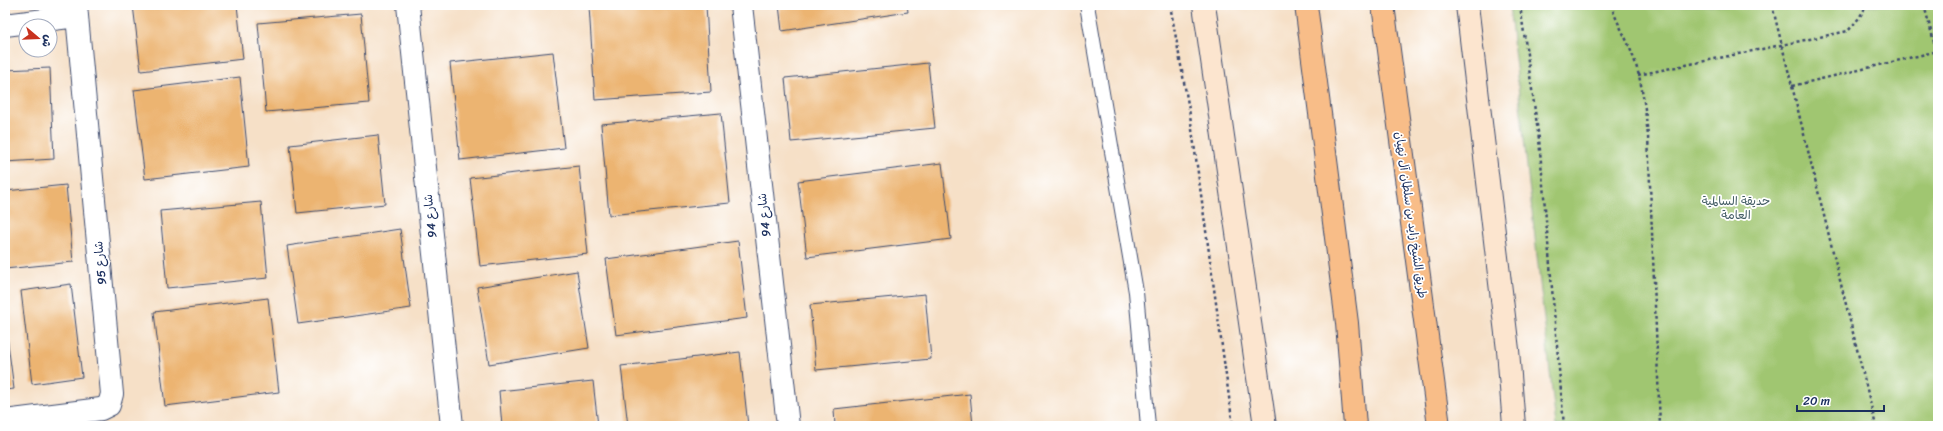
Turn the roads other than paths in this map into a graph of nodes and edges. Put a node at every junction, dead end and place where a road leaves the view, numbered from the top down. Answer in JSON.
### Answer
{"nodes":[{"id":1,"x":408,"y":5,"type":"edge"},
{"id":2,"x":741,"y":5,"type":"edge"},
{"id":3,"x":1087,"y":5,"type":"edge"},
{"id":4,"x":1204,"y":5,"type":"edge"},
{"id":5,"x":1306,"y":5,"type":"edge"},
{"id":6,"x":1383,"y":5,"type":"edge"},
{"id":7,"x":1467,"y":5,"type":"edge"},
{"id":8,"x":76,"y":10,"type":"edge"},
{"id":9,"x":5,"y":25,"type":"edge"},
{"id":10,"x":108,"y":415,"type":"edge"},
{"id":11,"x":5,"y":421,"type":"edge"},
{"id":12,"x":452,"y":426,"type":"edge"},
{"id":13,"x":788,"y":426,"type":"edge"},
{"id":14,"x":1148,"y":426,"type":"edge"},
{"id":15,"x":1265,"y":426,"type":"edge"},
{"id":16,"x":1355,"y":426,"type":"edge"},
{"id":17,"x":1439,"y":426,"type":"edge"},
{"id":18,"x":1514,"y":426,"type":"edge"}],
"edges":[{"from":1,"to":12,"type":"street","name":"شارع 94"},
{"from":2,"to":13,"type":"street","name":"شارع 94"},
{"from":3,"to":14,"type":"lane"},
{"from":4,"to":15,"type":"main road"},
{"from":5,"to":16,"type":"highway"},
{"from":6,"to":17,"type":"highway","name":"طريق الشيخ زايد بن سلطان آل نهيان"},
{"from":7,"to":18,"type":"main road"},
{"from":8,"to":9,"type":"street","name":"شارع 95"},
{"from":8,"to":10,"type":"street","name":"شارع 95"},
{"from":10,"to":11,"type":"street","name":"شارع 95"}]}
